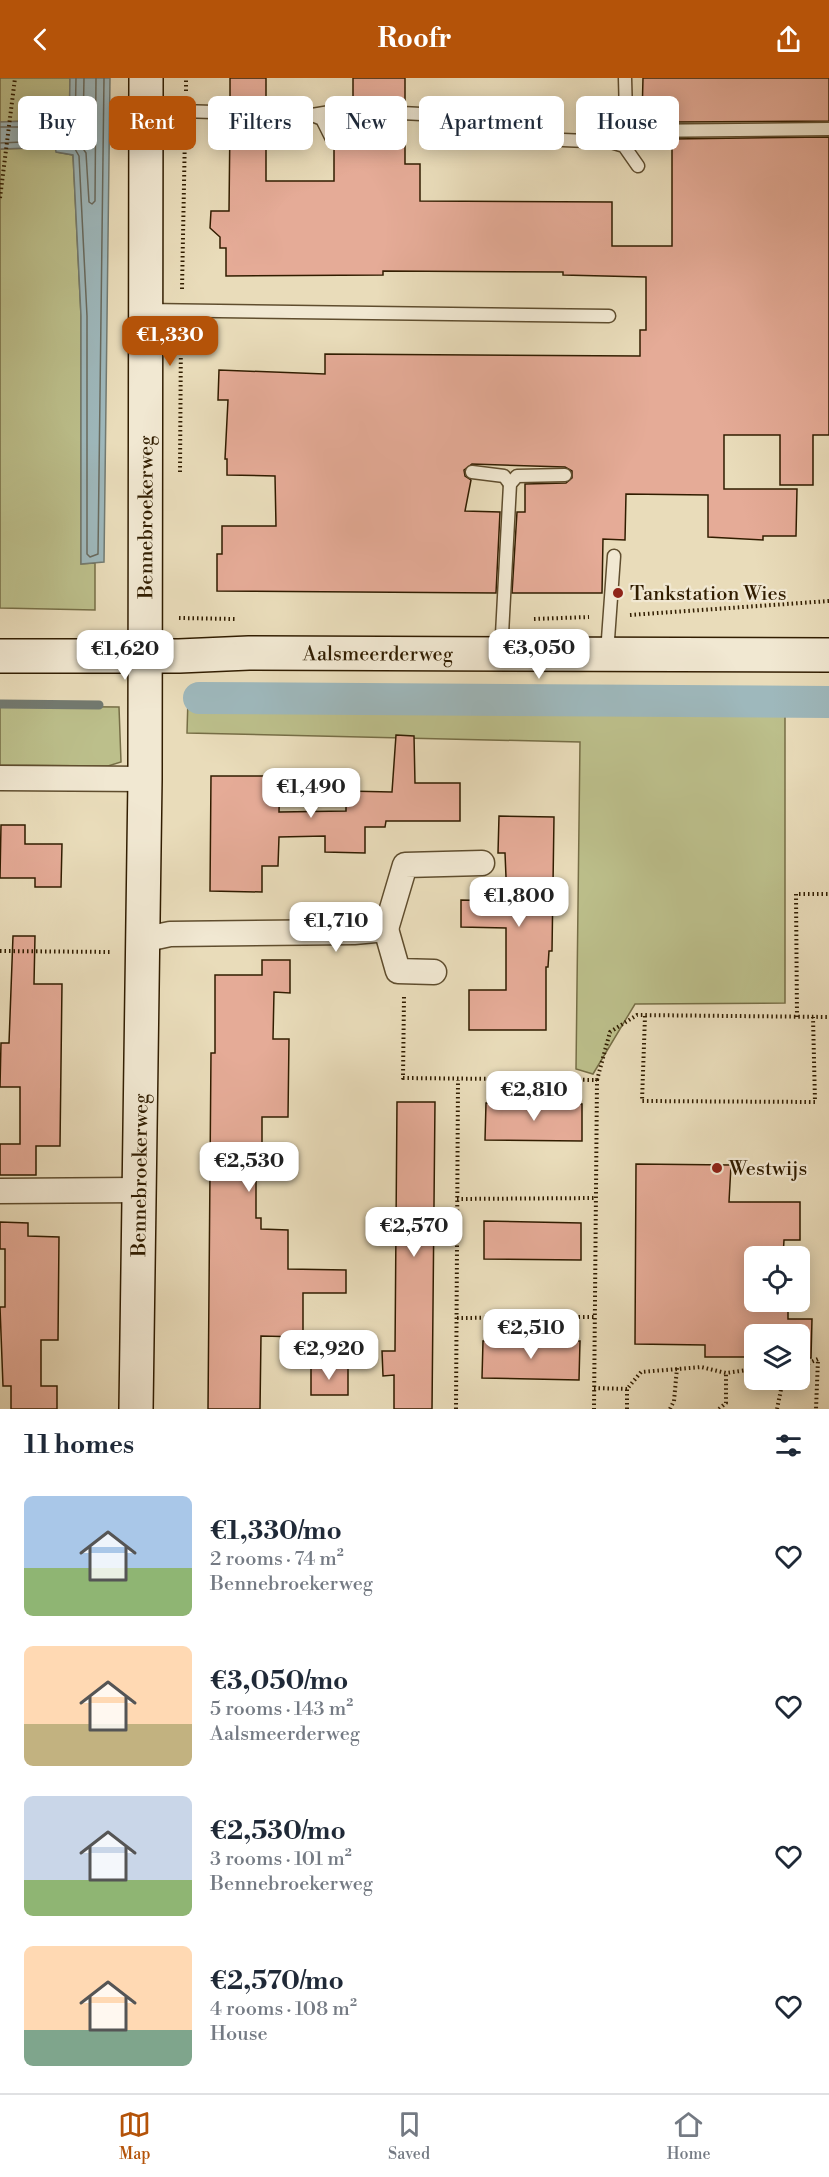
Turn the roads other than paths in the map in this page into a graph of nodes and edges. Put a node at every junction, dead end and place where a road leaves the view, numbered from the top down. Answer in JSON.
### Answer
{"nodes":[{"id":1,"x":146,"y":78,"type":"edge"},
{"id":2,"x":625,"y":78,"type":"edge"},
{"id":3,"x":145,"y":96,"type":"edge"},
{"id":4,"x":625,"y":96,"type":"edge"},
{"id":5,"x":313,"y":115,"type":"edge"},
{"id":6,"x":313,"y":115,"type":"edge"},
{"id":7,"x":325,"y":125,"type":"edge"},
{"id":8,"x":829,"y":129,"type":"edge"},
{"id":9,"x":679,"y":131,"type":"edge"},
{"id":10,"x":576,"y":141,"type":"edge"},
{"id":11,"x":145,"y":150,"type":"edge"},
{"id":12,"x":627,"y":150,"type":"edge"},
{"id":13,"x":638,"y":166,"type":"dead end"},
{"id":14,"x":144,"y":310,"type":"junction"},
{"id":15,"x":609,"y":316,"type":"dead end"},
{"id":16,"x":472,"y":472,"type":"dead end"},
{"id":17,"x":565,"y":475,"type":"dead end"},
{"id":18,"x":510,"y":484,"type":"junction"},
{"id":19,"x":614,"y":555,"type":"dead end"},
{"id":20,"x":501,"y":654,"type":"junction"},
{"id":21,"x":607,"y":654,"type":"junction"},
{"id":22,"x":829,"y":655,"type":"edge"},
{"id":23,"x":0,"y":656,"type":"edge"},
{"id":24,"x":144,"y":656,"type":"junction"},
{"id":25,"x":0,"y":778,"type":"edge"},
{"id":26,"x":145,"y":779,"type":"junction"},
{"id":27,"x":482,"y":863,"type":"dead end"},
{"id":28,"x":386,"y":929,"type":"junction"},
{"id":29,"x":142,"y":946,"type":"junction"},
{"id":30,"x":434,"y":972,"type":"dead end"},
{"id":31,"x":139,"y":1190,"type":"junction"},
{"id":32,"x":0,"y":1191,"type":"edge"},
{"id":33,"x":136,"y":1409,"type":"edge"}],
"edges":[{"from":1,"to":3,"type":"street","name":"Bennebroekerweg"},
{"from":2,"to":4,"type":"lane"},
{"from":5,"to":7,"type":"lane"},
{"from":6,"to":10,"type":"lane"},
{"from":8,"to":9,"type":"lane"},
{"from":11,"to":14,"type":"street","name":"Bennebroekerweg"},
{"from":12,"to":13,"type":"lane"},
{"from":14,"to":15,"type":"lane"},
{"from":14,"to":24,"type":"street","name":"Bennebroekerweg"},
{"from":16,"to":18,"type":"lane"},
{"from":17,"to":18,"type":"lane"},
{"from":18,"to":20,"type":"lane"},
{"from":19,"to":21,"type":"lane"},
{"from":20,"to":21,"type":"street","name":"Aalsmeerderweg"},
{"from":20,"to":24,"type":"street","name":"Aalsmeerderweg"},
{"from":21,"to":22,"type":"street","name":"Aalsmeerderweg"},
{"from":23,"to":24,"type":"street","name":"Aalsmeerderweg"},
{"from":24,"to":26,"type":"street","name":"Bennebroekerweg"},
{"from":25,"to":26,"type":"street"},
{"from":26,"to":29,"type":"street","name":"Bennebroekerweg"},
{"from":27,"to":28,"type":"street"},
{"from":28,"to":29,"type":"street"},
{"from":28,"to":30,"type":"street"},
{"from":29,"to":31,"type":"street","name":"Bennebroekerweg"},
{"from":31,"to":32,"type":"street"},
{"from":31,"to":33,"type":"street","name":"Bennebroekerweg"}]}
